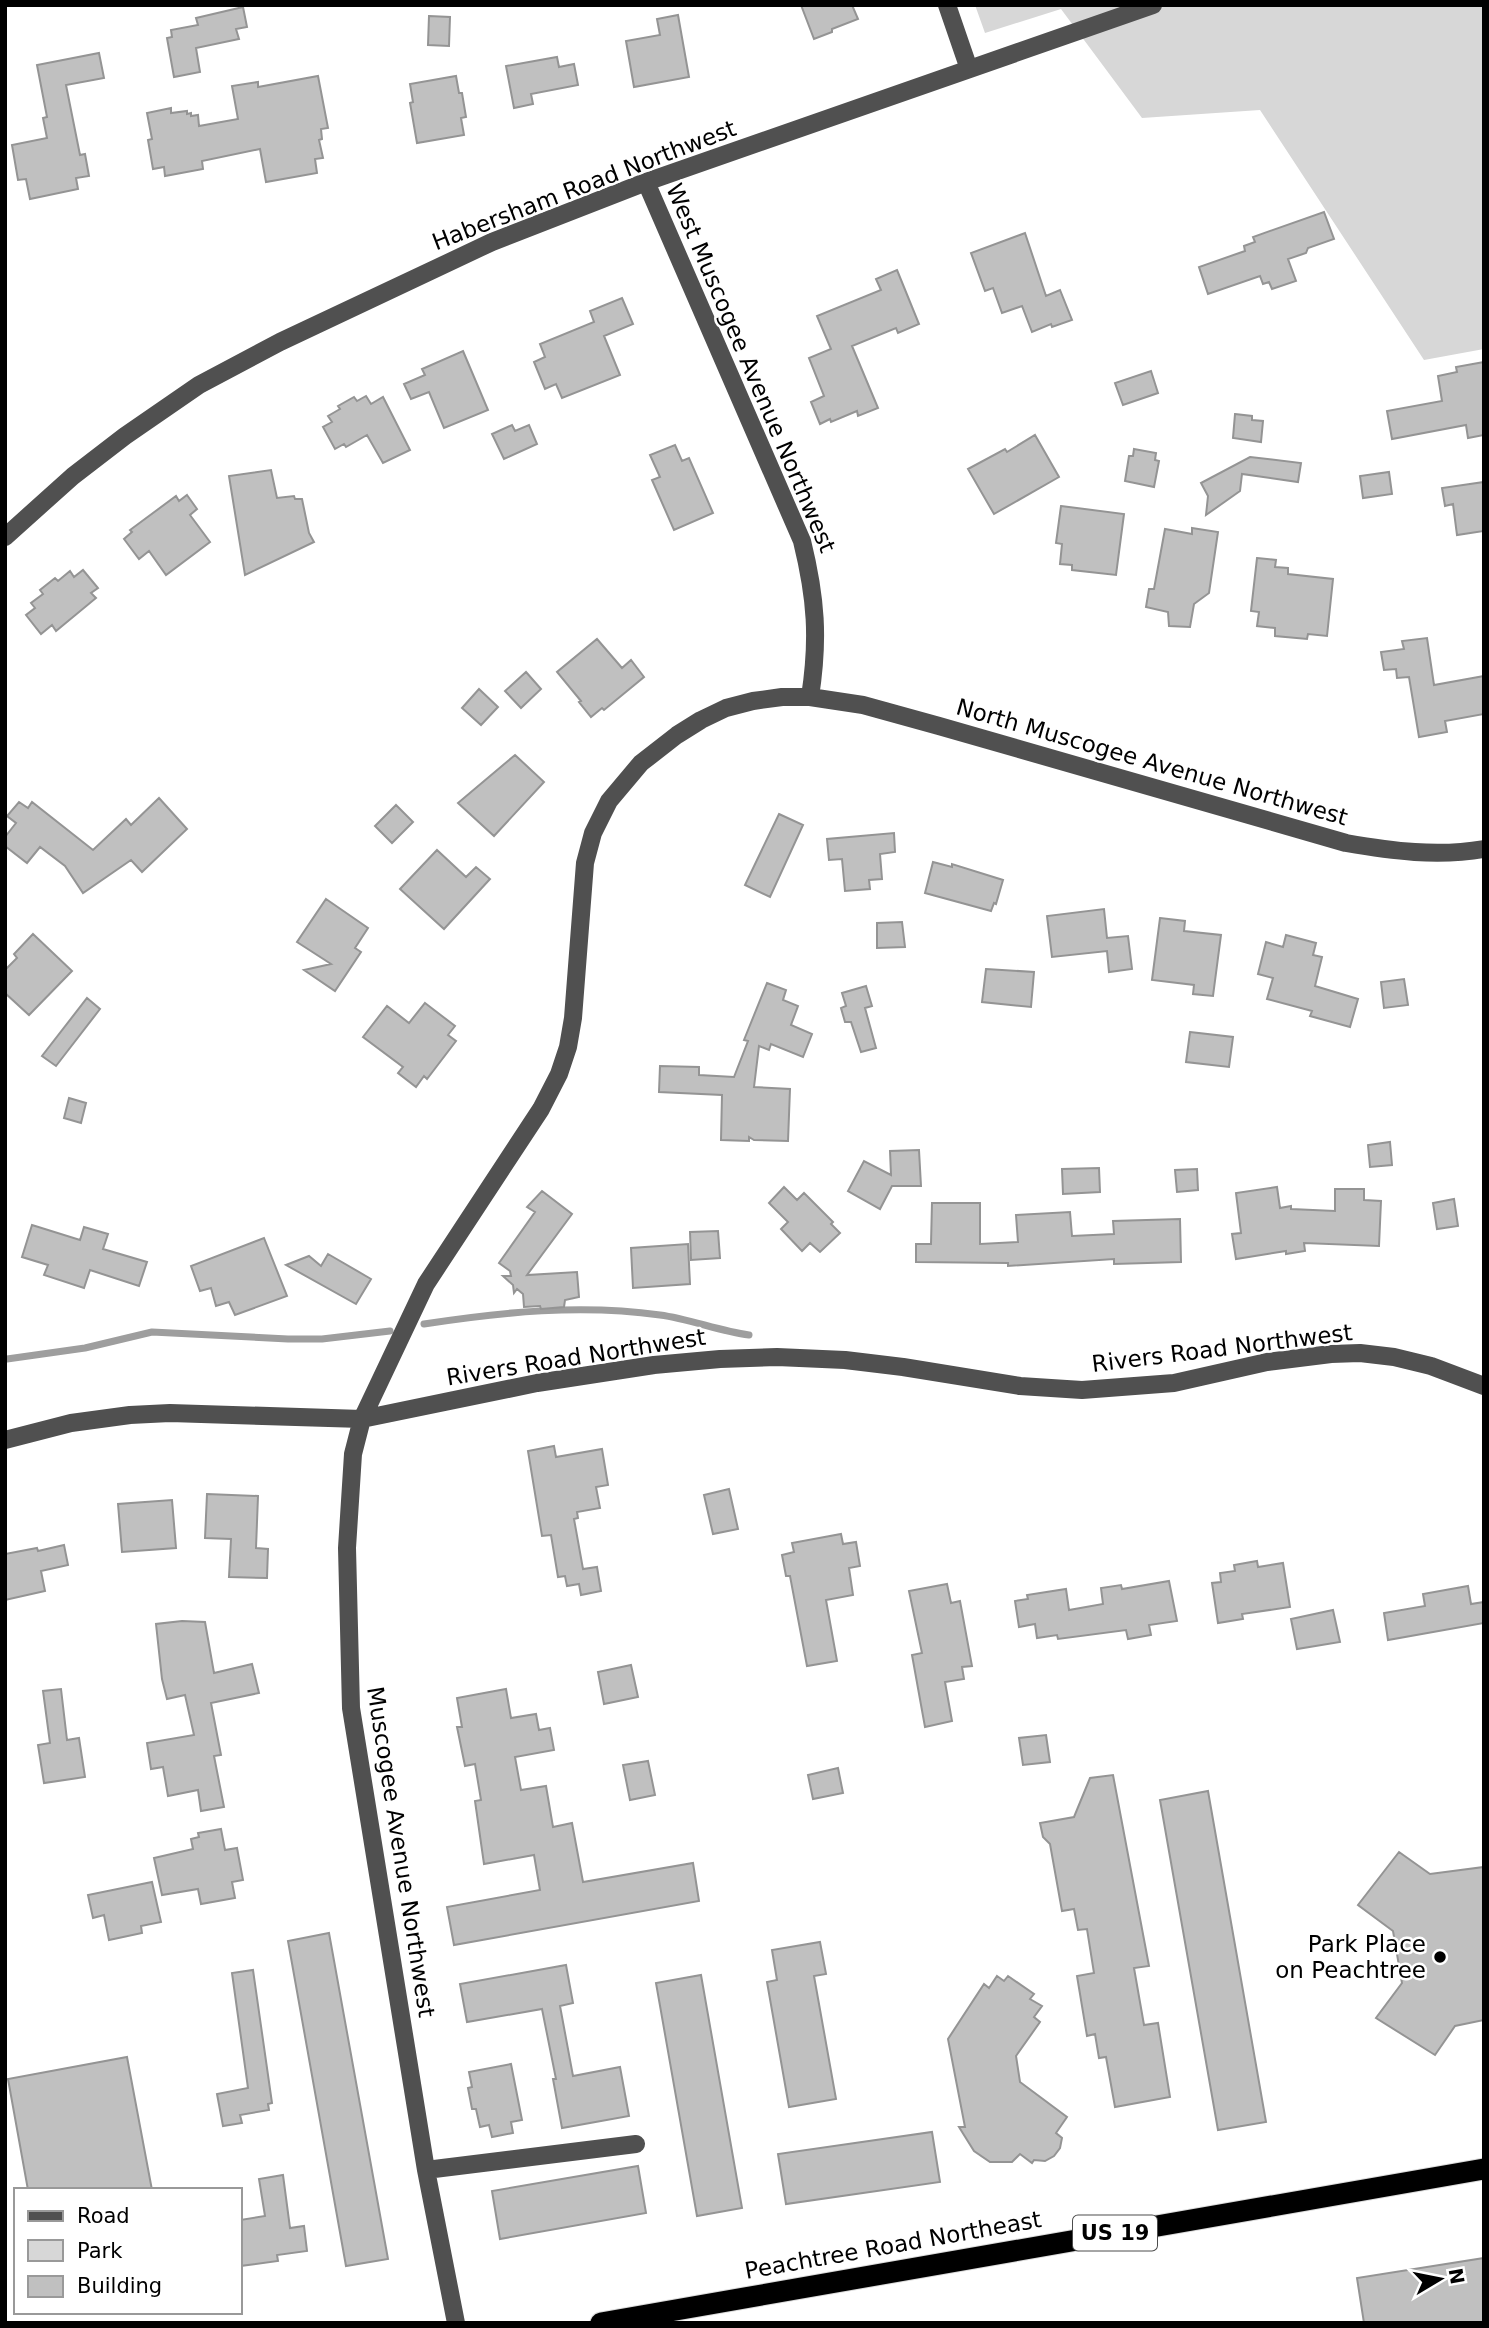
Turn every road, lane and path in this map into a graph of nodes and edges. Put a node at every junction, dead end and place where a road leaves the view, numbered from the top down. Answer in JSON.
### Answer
{"nodes":[{"id":1,"x":947,"y":5,"type":"edge"},
{"id":2,"x":1153,"y":5,"type":"edge"},
{"id":3,"x":969,"y":69,"type":"junction"},
{"id":4,"x":646,"y":182,"type":"junction"},
{"id":5,"x":5,"y":537,"type":"edge"},
{"id":6,"x":810,"y":697,"type":"junction"},
{"id":7,"x":1484,"y":849,"type":"edge"},
{"id":8,"x":1484,"y":1386,"type":"edge"},
{"id":9,"x":362,"y":1419,"type":"junction"},
{"id":10,"x":5,"y":1440,"type":"edge"},
{"id":11,"x":636,"y":2144,"type":"dead end"},
{"id":12,"x":1484,"y":2169,"type":"edge"},
{"id":13,"x":426,"y":2170,"type":"junction"},
{"id":14,"x":625,"y":2321,"type":"edge"},
{"id":15,"x":456,"y":2323,"type":"edge"},
{"id":16,"x":601,"y":2323,"type":"edge"}],
"edges":[{"from":1,"to":3,"type":"street"},
{"from":2,"to":3,"type":"street","name":"Habersham Road Northwest"},
{"from":3,"to":4,"type":"street","name":"Habersham Road Northwest"},
{"from":4,"to":5,"type":"street","name":"Habersham Road Northwest"},
{"from":4,"to":6,"type":"street","name":"West Muscogee Avenue Northwest"},
{"from":6,"to":7,"type":"street","name":"North Muscogee Avenue Northwest"},
{"from":6,"to":9,"type":"street","name":"Muscogee Avenue Northwest"},
{"from":8,"to":9,"type":"street","name":"Rivers Road Northwest"},
{"from":9,"to":10,"type":"street","name":"Rivers Road Northwest"},
{"from":9,"to":13,"type":"street","name":"Muscogee Avenue Northwest"},
{"from":11,"to":13,"type":"street"},
{"from":12,"to":14,"type":"highway","name":"Peachtree Road Northeast","number":"US 19"},
{"from":13,"to":15,"type":"street","name":"Muscogee Avenue Northwest"},
{"from":14,"to":16,"type":"highway","name":"Peachtree Road Northeast","number":"US 19"}]}
